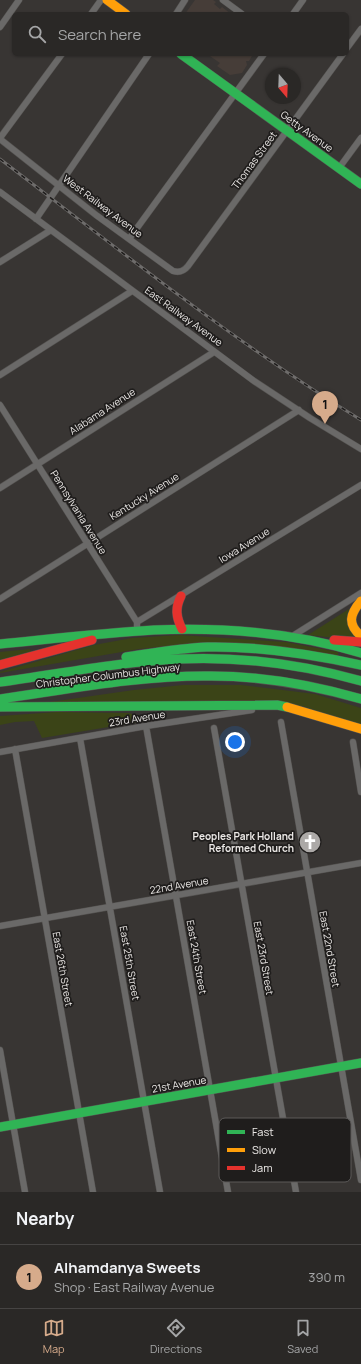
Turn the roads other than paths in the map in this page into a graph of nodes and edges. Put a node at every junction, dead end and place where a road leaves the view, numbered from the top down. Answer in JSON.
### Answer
{"nodes":[{"id":1,"x":19,"y":0,"type":"edge"},
{"id":2,"x":101,"y":0,"type":"edge"},
{"id":3,"x":107,"y":0,"type":"edge"},
{"id":4,"x":186,"y":0,"type":"edge"},
{"id":5,"x":223,"y":0,"type":"edge"},
{"id":6,"x":303,"y":0,"type":"edge"},
{"id":7,"x":92,"y":12,"type":"edge"},
{"id":8,"x":123,"y":12,"type":"edge"},
{"id":9,"x":177,"y":12,"type":"edge"},
{"id":10,"x":239,"y":12,"type":"edge"},
{"id":11,"x":294,"y":12,"type":"edge"},
{"id":12,"x":0,"y":27,"type":"edge"},
{"id":13,"x":361,"y":29,"type":"edge"},
{"id":14,"x":349,"y":45,"type":"edge"},
{"id":15,"x":61,"y":56,"type":"edge"},
{"id":16,"x":148,"y":56,"type":"edge"},
{"id":17,"x":184,"y":56,"type":"edge"},
{"id":18,"x":263,"y":56,"type":"edge"},
{"id":19,"x":342,"y":56,"type":"edge"},
{"id":20,"x":236,"y":94,"type":"junction"},
{"id":21,"x":288,"y":131,"type":"junction"},
{"id":22,"x":361,"y":138,"type":"edge"},
{"id":23,"x":0,"y":139,"type":"edge"},
{"id":24,"x":339,"y":168,"type":"junction"},
{"id":25,"x":361,"y":184,"type":"edge"},
{"id":26,"x":59,"y":186,"type":"junction"},
{"id":27,"x":0,"y":192,"type":"edge"},
{"id":28,"x":36,"y":219,"type":"junction"},
{"id":29,"x":51,"y":230,"type":"junction"},
{"id":30,"x":129,"y":239,"type":"junction"},
{"id":31,"x":195,"y":258,"type":"joint"},
{"id":32,"x":0,"y":262,"type":"edge"},
{"id":33,"x":132,"y":291,"type":"junction"},
{"id":34,"x":214,"y":352,"type":"junction"},
{"id":35,"x":0,"y":375,"type":"edge"},
{"id":36,"x":0,"y":405,"type":"edge"},
{"id":37,"x":299,"y":410,"type":"junction"},
{"id":38,"x":361,"y":449,"type":"edge"},
{"id":39,"x":38,"y":464,"type":"junction"},
{"id":40,"x":361,"y":485,"type":"edge"},
{"id":41,"x":0,"y":488,"type":"edge"},
{"id":42,"x":87,"y":544,"type":"junction"},
{"id":43,"x":361,"y":593,"type":"edge"},
{"id":44,"x":181,"y":596,"type":"junction"},
{"id":45,"x":0,"y":599,"type":"edge"},
{"id":46,"x":361,"y":601,"type":"edge"},
{"id":47,"x":137,"y":626,"type":"junction"},
{"id":48,"x":182,"y":629,"type":"junction"},
{"id":49,"x":124,"y":632,"type":"junction"},
{"id":50,"x":361,"y":636,"type":"edge"},
{"id":51,"x":291,"y":637,"type":"junction"},
{"id":52,"x":305,"y":640,"type":"junction"},
{"id":53,"x":361,"y":642,"type":"edge"},
{"id":54,"x":0,"y":644,"type":"edge"},
{"id":55,"x":361,"y":654,"type":"edge"},
{"id":56,"x":0,"y":665,"type":"edge"},
{"id":57,"x":361,"y":665,"type":"edge"},
{"id":58,"x":0,"y":676,"type":"edge"},
{"id":59,"x":361,"y":681,"type":"edge"},
{"id":60,"x":0,"y":682,"type":"edge"},
{"id":61,"x":0,"y":699,"type":"edge"},
{"id":62,"x":361,"y":699,"type":"edge"},
{"id":63,"x":277,"y":705,"type":"junction"},
{"id":64,"x":0,"y":707,"type":"edge"},
{"id":65,"x":281,"y":722,"type":"dead end"},
{"id":66,"x":146,"y":726,"type":"junction"},
{"id":67,"x":214,"y":728,"type":"dead end"},
{"id":68,"x":358,"y":728,"type":"edge"},
{"id":69,"x":80,"y":738,"type":"junction"},
{"id":70,"x":353,"y":742,"type":"dead end"},
{"id":71,"x":15,"y":749,"type":"junction"},
{"id":72,"x":0,"y":752,"type":"edge"},
{"id":73,"x":361,"y":792,"type":"edge"},
{"id":74,"x":361,"y":863,"type":"edge"},
{"id":75,"x":307,"y":872,"type":"junction"},
{"id":76,"x":241,"y":884,"type":"junction"},
{"id":77,"x":176,"y":895,"type":"junction"},
{"id":78,"x":110,"y":907,"type":"junction"},
{"id":79,"x":44,"y":919,"type":"junction"},
{"id":80,"x":0,"y":926,"type":"edge"},
{"id":81,"x":0,"y":1050,"type":"edge"},
{"id":82,"x":361,"y":1063,"type":"edge"},
{"id":83,"x":341,"y":1067,"type":"junction"},
{"id":84,"x":276,"y":1078,"type":"junction"},
{"id":85,"x":210,"y":1090,"type":"junction"},
{"id":86,"x":144,"y":1101,"type":"junction"},
{"id":87,"x":79,"y":1113,"type":"junction"},
{"id":88,"x":283,"y":1118,"type":"edge"},
{"id":89,"x":350,"y":1118,"type":"edge"},
{"id":90,"x":13,"y":1124,"type":"junction"},
{"id":91,"x":351,"y":1124,"type":"edge"},
{"id":92,"x":0,"y":1127,"type":"edge"},
{"id":93,"x":219,"y":1141,"type":"edge"},
{"id":94,"x":361,"y":1180,"type":"edge"},
{"id":95,"x":226,"y":1182,"type":"edge"},
{"id":96,"x":294,"y":1182,"type":"edge"},
{"id":97,"x":25,"y":1192,"type":"edge"},
{"id":98,"x":93,"y":1192,"type":"edge"},
{"id":99,"x":160,"y":1192,"type":"edge"},
{"id":100,"x":228,"y":1192,"type":"edge"},
{"id":101,"x":296,"y":1192,"type":"edge"}],
"edges":[{"from":1,"to":12,"type":"street"},
{"from":2,"to":7,"type":"street"},
{"from":3,"to":8,"type":"main road"},
{"from":4,"to":9,"type":"street"},
{"from":5,"to":10,"type":"street"},
{"from":6,"to":11,"type":"street"},
{"from":13,"to":14,"type":"street"},
{"from":15,"to":23,"type":"street"},
{"from":16,"to":26,"type":"street"},
{"from":17,"to":20,"type":"main road","name":"Getty Avenue"},
{"from":18,"to":20,"type":"street"},
{"from":19,"to":21,"type":"street","name":"Thomas Street"},
{"from":20,"to":21,"type":"main road","name":"Getty Avenue"},
{"from":20,"to":30,"type":"street"},
{"from":21,"to":24,"type":"main road","name":"Getty Avenue"},
{"from":21,"to":31,"type":"street","name":"Thomas Street"},
{"from":22,"to":24,"type":"street"},
{"from":23,"to":26,"type":"street","name":"West Railway Avenue"},
{"from":24,"to":25,"type":"main road","name":"Getty Avenue"},
{"from":26,"to":28,"type":"street"},
{"from":26,"to":30,"type":"street","name":"West Railway Avenue"},
{"from":27,"to":28,"type":"street","name":"East Railway Avenue"},
{"from":28,"to":29,"type":"street","name":"East Railway Avenue"},
{"from":29,"to":32,"type":"street"},
{"from":29,"to":33,"type":"street","name":"East Railway Avenue"},
{"from":30,"to":31,"type":"street","name":"West Railway Avenue"},
{"from":33,"to":34,"type":"street","name":"East Railway Avenue"},
{"from":33,"to":35,"type":"street"},
{"from":34,"to":37,"type":"street","name":"East Railway Avenue"},
{"from":34,"to":39,"type":"street","name":"Alabama Avenue"},
{"from":36,"to":39,"type":"street","name":"Pennsylvania Avenue"},
{"from":37,"to":38,"type":"street","name":"East Railway Avenue"},
{"from":37,"to":42,"type":"street","name":"Kentucky Avenue"},
{"from":39,"to":41,"type":"street","name":"Alabama Avenue"},
{"from":39,"to":42,"type":"street","name":"Pennsylvania Avenue"},
{"from":40,"to":44,"type":"street","name":"Iowa Avenue"},
{"from":42,"to":45,"type":"street","name":"Kentucky Avenue"},
{"from":42,"to":47,"type":"street","name":"Pennsylvania Avenue"},
{"from":43,"to":51,"type":"street"},
{"from":44,"to":47,"type":"street","name":"Iowa Avenue"},
{"from":44,"to":48,"type":"main road"},
{"from":46,"to":50,"type":"main road"},
{"from":47,"to":48,"type":"main road"},
{"from":47,"to":49,"type":"main road"},
{"from":48,"to":51,"type":"main road"},
{"from":49,"to":54,"type":"main road"},
{"from":49,"to":56,"type":"main road"},
{"from":51,"to":52,"type":"main road"},
{"from":52,"to":53,"type":"main road"},
{"from":52,"to":55,"type":"main road"},
{"from":57,"to":58,"type":"main road"},
{"from":59,"to":60,"type":"main road","name":"Christopher Columbus Highway"},
{"from":61,"to":62,"type":"main road","name":"Christopher Columbus Highway"},
{"from":63,"to":64,"type":"main road"},
{"from":63,"to":66,"type":"street","name":"23rd Avenue"},
{"from":63,"to":68,"type":"main road"},
{"from":65,"to":75,"type":"street","name":"East 22nd Street"},
{"from":66,"to":69,"type":"street","name":"23rd Avenue"},
{"from":66,"to":77,"type":"street","name":"East 24th Street"},
{"from":67,"to":76,"type":"street","name":"East 23rd Street"},
{"from":69,"to":71,"type":"street","name":"23rd Avenue"},
{"from":69,"to":78,"type":"street","name":"East 25th Street"},
{"from":70,"to":73,"type":"street"},
{"from":71,"to":72,"type":"street","name":"23rd Avenue"},
{"from":71,"to":79,"type":"street","name":"East 26th Street"},
{"from":74,"to":75,"type":"street","name":"22nd Avenue"},
{"from":75,"to":76,"type":"street","name":"22nd Avenue"},
{"from":75,"to":83,"type":"street","name":"East 22nd Street"},
{"from":76,"to":77,"type":"street","name":"22nd Avenue"},
{"from":76,"to":84,"type":"street","name":"East 23rd Street"},
{"from":77,"to":78,"type":"street","name":"22nd Avenue"},
{"from":77,"to":85,"type":"street","name":"East 24th Street"},
{"from":78,"to":79,"type":"street","name":"22nd Avenue"},
{"from":78,"to":86,"type":"street","name":"East 25th Street"},
{"from":79,"to":80,"type":"street","name":"22nd Avenue"},
{"from":79,"to":87,"type":"street","name":"East 26th Street"},
{"from":81,"to":90,"type":"street"},
{"from":82,"to":83,"type":"main road","name":"21st Avenue"},
{"from":83,"to":84,"type":"main road","name":"21st Avenue"},
{"from":83,"to":89,"type":"street","name":"East 22nd Street"},
{"from":84,"to":85,"type":"main road","name":"21st Avenue"},
{"from":84,"to":88,"type":"street","name":"East 23rd Street"},
{"from":85,"to":86,"type":"main road","name":"21st Avenue"},
{"from":85,"to":93,"type":"street","name":"East 24th Street"},
{"from":86,"to":87,"type":"main road","name":"21st Avenue"},
{"from":86,"to":99,"type":"street","name":"East 25th Street"},
{"from":87,"to":90,"type":"main road","name":"21st Avenue"},
{"from":87,"to":98,"type":"street","name":"East 26th Street"},
{"from":90,"to":92,"type":"main road","name":"21st Avenue"},
{"from":90,"to":97,"type":"street"},
{"from":91,"to":94,"type":"street","name":"East 22nd Street"},
{"from":95,"to":100,"type":"street","name":"East 24th Street"},
{"from":96,"to":101,"type":"street","name":"East 23rd Street"}]}
